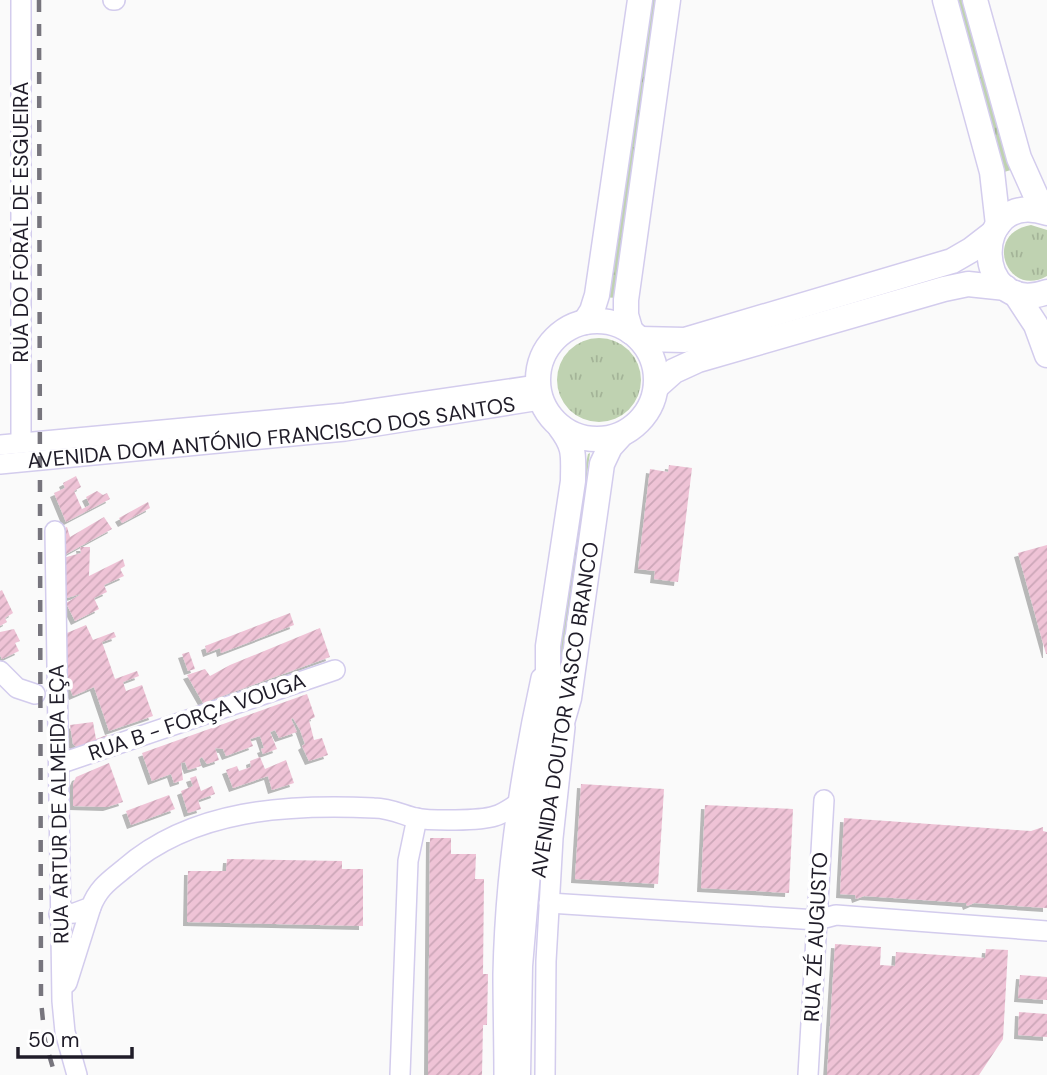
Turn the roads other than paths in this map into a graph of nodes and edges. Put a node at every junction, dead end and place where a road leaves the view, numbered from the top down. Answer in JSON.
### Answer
{"nodes":[{"id":1,"x":20,"y":0,"type":"edge"},
{"id":2,"x":640,"y":0,"type":"edge"},
{"id":3,"x":668,"y":0,"type":"edge"},
{"id":4,"x":945,"y":0,"type":"edge"},
{"id":5,"x":975,"y":0,"type":"edge"},
{"id":6,"x":1047,"y":211,"type":"edge"},
{"id":7,"x":996,"y":229,"type":"junction"},
{"id":8,"x":1011,"y":290,"type":"junction"},
{"id":9,"x":1047,"y":292,"type":"edge"},
{"id":10,"x":585,"y":322,"type":"junction"},
{"id":11,"x":636,"y":335,"type":"junction"},
{"id":12,"x":1047,"y":355,"type":"edge"},
{"id":13,"x":656,"y":387,"type":"junction"},
{"id":14,"x":539,"y":392,"type":"junction"},
{"id":15,"x":560,"y":427,"type":"junction"},
{"id":16,"x":620,"y":436,"type":"junction"},
{"id":17,"x":21,"y":443,"type":"junction"},
{"id":18,"x":0,"y":445,"type":"edge"},
{"id":19,"x":0,"y":464,"type":"edge"},
{"id":20,"x":55,"y":531,"type":"dead end"},
{"id":21,"x":548,"y":646,"type":"junction"},
{"id":22,"x":335,"y":670,"type":"dead end"},
{"id":23,"x":0,"y":671,"type":"edge"},
{"id":24,"x":35,"y":694,"type":"dead end"},
{"id":25,"x":569,"y":698,"type":"junction"},
{"id":26,"x":59,"y":764,"type":"junction"},
{"id":27,"x":824,"y":800,"type":"dead end"},
{"id":28,"x":519,"y":803,"type":"junction"},
{"id":29,"x":417,"y":818,"type":"junction"},
{"id":30,"x":94,"y":899,"type":"junction"},
{"id":31,"x":549,"y":903,"type":"junction"},
{"id":32,"x":59,"y":905,"type":"junction"},
{"id":33,"x":817,"y":920,"type":"junction"},
{"id":34,"x":1047,"y":931,"type":"edge"},
{"id":35,"x":1047,"y":943,"type":"edge"},
{"id":36,"x":62,"y":1001,"type":"junction"},
{"id":37,"x":77,"y":1075,"type":"edge"},
{"id":38,"x":400,"y":1075,"type":"edge"},
{"id":39,"x":504,"y":1075,"type":"edge"},
{"id":40,"x":518,"y":1075,"type":"edge"},
{"id":41,"x":530,"y":1075,"type":"edge"},
{"id":42,"x":545,"y":1075,"type":"edge"},
{"id":43,"x":808,"y":1075,"type":"edge"}],
"edges":[{"from":1,"to":17,"type":"street","name":"RUA DO FORAL DE ESGUEIRA"},
{"from":2,"to":10,"type":"main road"},
{"from":3,"to":11,"type":"main road"},
{"from":4,"to":7,"type":"main road"},
{"from":5,"to":6,"type":"main road"},
{"from":6,"to":7,"type":"main road"},
{"from":7,"to":8,"type":"main road"},
{"from":7,"to":11,"type":"main road"},
{"from":8,"to":9,"type":"main road"},
{"from":8,"to":12,"type":"main road"},
{"from":8,"to":13,"type":"main road"},
{"from":10,"to":11,"type":"main road"},
{"from":10,"to":14,"type":"main road"},
{"from":11,"to":13,"type":"main road"},
{"from":13,"to":16,"type":"main road"},
{"from":14,"to":15,"type":"main road"},
{"from":14,"to":17,"type":"street","name":"AVENIDA DOM ANTÓNIO FRANCISCO DOS SANTOS"},
{"from":14,"to":19,"type":"street","name":"AVENIDA DOM ANTÓNIO FRANCISCO DOS SANTOS"},
{"from":15,"to":16,"type":"main road"},
{"from":15,"to":21,"type":"main road","name":"AVENIDA DOUTOR VASCO BRANCO"},
{"from":16,"to":25,"type":"main road","name":"AVENIDA DOUTOR VASCO BRANCO"},
{"from":17,"to":18,"type":"street","name":"AVENIDA DOM ANTÓNIO FRANCISCO DOS SANTOS"},
{"from":20,"to":26,"type":"street","name":"RUA ARTUR DE ALMEIDA EÇA"},
{"from":21,"to":28,"type":"street","name":"AVENIDA DOUTOR VASCO BRANCO"},
{"from":21,"to":40,"type":"main road","name":"AVENIDA DOUTOR VASCO BRANCO"},
{"from":22,"to":26,"type":"street","name":"RUA B - FORÇA VOUGA"},
{"from":23,"to":24,"type":"street"},
{"from":25,"to":31,"type":"street"},
{"from":25,"to":41,"type":"main road","name":"AVENIDA DOUTOR VASCO BRANCO"},
{"from":26,"to":32,"type":"street","name":"RUA ARTUR DE ALMEIDA EÇA"},
{"from":27,"to":33,"type":"street","name":"RUA ZÉ AUGUSTO"},
{"from":28,"to":29,"type":"street"},
{"from":28,"to":39,"type":"street","name":"AVENIDA DOUTOR VASCO BRANCO"},
{"from":29,"to":30,"type":"street"},
{"from":29,"to":38,"type":"street"},
{"from":30,"to":32,"type":"street"},
{"from":30,"to":36,"type":"street"},
{"from":31,"to":33,"type":"street"},
{"from":31,"to":42,"type":"street"},
{"from":32,"to":36,"type":"street","name":"RUA ARTUR DE ALMEIDA EÇA"},
{"from":33,"to":34,"type":"street"},
{"from":33,"to":35,"type":"street"},
{"from":33,"to":43,"type":"street","name":"RUA ZÉ AUGUSTO"},
{"from":36,"to":37,"type":"street","name":"RUA ARTUR DE ALMEIDA EÇA"}]}
